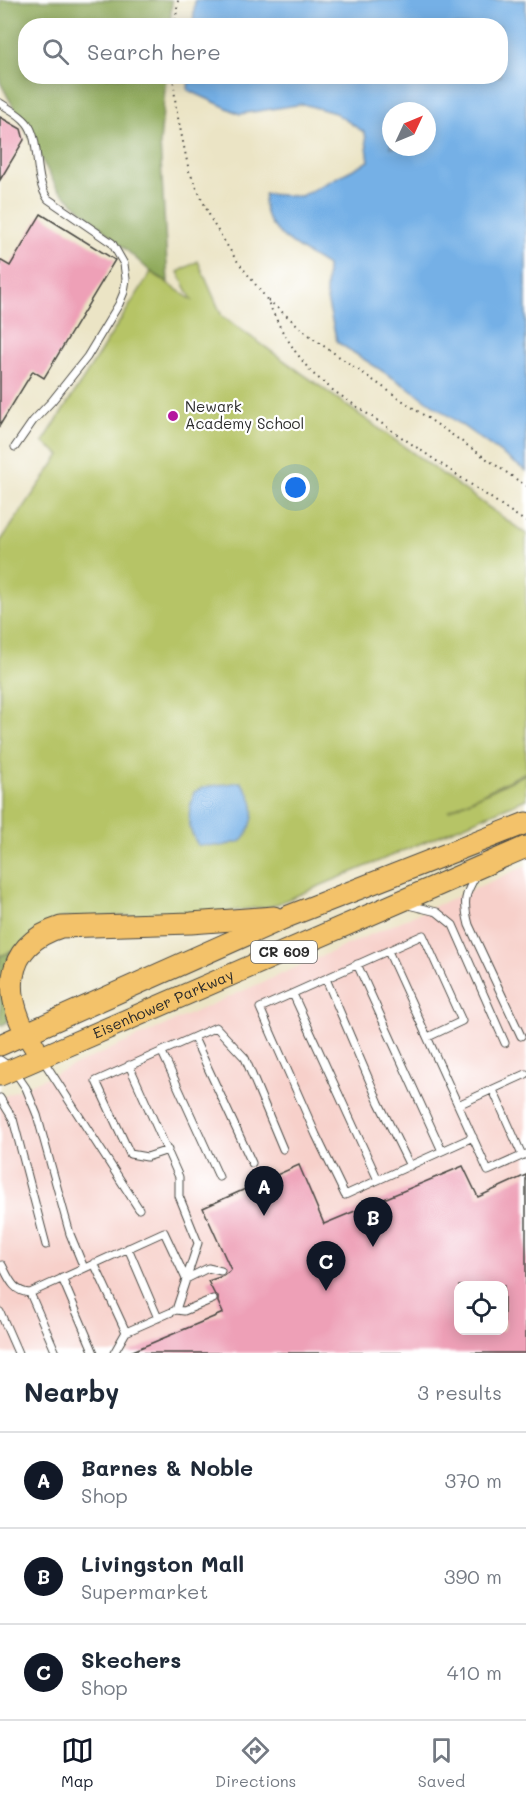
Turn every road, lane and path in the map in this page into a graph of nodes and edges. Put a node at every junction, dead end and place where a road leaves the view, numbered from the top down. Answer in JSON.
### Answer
{"nodes":[{"id":1,"x":178,"y":0,"type":"edge"},
{"id":2,"x":176,"y":18,"type":"edge"},
{"id":3,"x":174,"y":84,"type":"edge"},
{"id":4,"x":0,"y":103,"type":"edge"},
{"id":5,"x":266,"y":298,"type":"junction"},
{"id":6,"x":15,"y":447,"type":"dead end"},
{"id":7,"x":526,"y":486,"type":"edge"},
{"id":8,"x":526,"y":522,"type":"edge"},
{"id":9,"x":526,"y":823,"type":"edge"},
{"id":10,"x":526,"y":847,"type":"edge"},
{"id":11,"x":483,"y":866,"type":"junction"},
{"id":12,"x":397,"y":903,"type":"junction"},
{"id":13,"x":289,"y":916,"type":"junction"},
{"id":14,"x":388,"y":951,"type":"junction"},
{"id":15,"x":357,"y":964,"type":"junction"},
{"id":16,"x":326,"y":979,"type":"junction"},
{"id":17,"x":293,"y":993,"type":"junction"},
{"id":18,"x":26,"y":1034,"type":"junction"},
{"id":19,"x":521,"y":1036,"type":"dead end"},
{"id":20,"x":428,"y":1037,"type":"junction"},
{"id":21,"x":194,"y":1038,"type":"junction"},
{"id":22,"x":505,"y":1043,"type":"dead end"},
{"id":23,"x":0,"y":1046,"type":"edge"},
{"id":24,"x":162,"y":1052,"type":"junction"},
{"id":25,"x":42,"y":1057,"type":"junction"},
{"id":26,"x":129,"y":1065,"type":"junction"},
{"id":27,"x":4,"y":1068,"type":"edge"},
{"id":28,"x":526,"y":1074,"type":"edge"},
{"id":29,"x":493,"y":1090,"type":"junction"},
{"id":30,"x":0,"y":1098,"type":"edge"},
{"id":31,"x":458,"y":1105,"type":"junction"},
{"id":32,"x":473,"y":1137,"type":"junction"},
{"id":33,"x":283,"y":1149,"type":"dead end"},
{"id":34,"x":168,"y":1150,"type":"junction"},
{"id":35,"x":442,"y":1151,"type":"junction"},
{"id":36,"x":524,"y":1154,"type":"edge"},
{"id":37,"x":252,"y":1163,"type":"dead end"},
{"id":38,"x":411,"y":1166,"type":"junction"},
{"id":39,"x":219,"y":1177,"type":"dead end"},
{"id":40,"x":378,"y":1180,"type":"junction"},
{"id":41,"x":139,"y":1209,"type":"dead end"},
{"id":42,"x":46,"y":1245,"type":"dead end"},
{"id":43,"x":128,"y":1248,"type":"junction"},
{"id":44,"x":94,"y":1263,"type":"junction"},
{"id":45,"x":2,"y":1265,"type":"dead end"},
{"id":46,"x":84,"y":1268,"type":"junction"},
{"id":47,"x":221,"y":1271,"type":"dead end"},
{"id":48,"x":62,"y":1278,"type":"junction"},
{"id":49,"x":186,"y":1279,"type":"junction"},
{"id":50,"x":30,"y":1293,"type":"junction"},
{"id":51,"x":213,"y":1299,"type":"dead end"},
{"id":52,"x":176,"y":1310,"type":"junction"},
{"id":53,"x":0,"y":1312,"type":"edge"},
{"id":54,"x":158,"y":1318,"type":"junction"},
{"id":55,"x":126,"y":1332,"type":"junction"},
{"id":56,"x":18,"y":1353,"type":"edge"},
{"id":57,"x":56,"y":1353,"type":"edge"},
{"id":58,"x":94,"y":1353,"type":"edge"},
{"id":59,"x":114,"y":1353,"type":"edge"}],
"edges":[{"from":1,"to":2,"type":"path"},
{"from":3,"to":5,"type":"path"},
{"from":4,"to":6,"type":"lane"},
{"from":5,"to":7,"type":"path"},
{"from":5,"to":8,"type":"path"},
{"from":9,"to":13,"type":"main road","name":"Eisenhower Parkway","number":"CR 609"},
{"from":10,"to":11,"type":"main road","name":"Eisenhower Parkway","number":"CR 609"},
{"from":11,"to":12,"type":"main road","name":"Eisenhower Parkway","number":"CR 609"},
{"from":11,"to":19,"type":"lane"},
{"from":12,"to":22,"type":"lane"},
{"from":12,"to":25,"type":"main road","name":"Eisenhower Parkway","number":"CR 609"},
{"from":13,"to":18,"type":"main road","name":"Eisenhower Parkway","number":"CR 609"},
{"from":13,"to":18,"type":"main road"},
{"from":14,"to":15,"type":"lane"},
{"from":14,"to":20,"type":"lane"},
{"from":14,"to":20,"type":"lane"},
{"from":15,"to":16,"type":"lane"},
{"from":15,"to":35,"type":"lane"},
{"from":16,"to":17,"type":"lane"},
{"from":16,"to":38,"type":"lane"},
{"from":17,"to":40,"type":"lane"},
{"from":17,"to":40,"type":"lane"},
{"from":18,"to":23,"type":"main road","name":"Eisenhower Parkway","number":"CR 609"},
{"from":18,"to":25,"type":"main road"},
{"from":20,"to":31,"type":"lane"},
{"from":21,"to":24,"type":"lane"},
{"from":21,"to":33,"type":"lane"},
{"from":21,"to":37,"type":"lane"},
{"from":24,"to":26,"type":"lane"},
{"from":24,"to":39,"type":"lane"},
{"from":25,"to":27,"type":"main road","name":"Eisenhower Parkway","number":"CR 609"},
{"from":25,"to":41,"type":"lane"},
{"from":26,"to":34,"type":"lane"},
{"from":26,"to":34,"type":"lane"},
{"from":27,"to":46,"type":"lane"},
{"from":28,"to":29,"type":"lane"},
{"from":29,"to":31,"type":"lane"},
{"from":29,"to":36,"type":"lane"},
{"from":30,"to":42,"type":"lane"},
{"from":31,"to":32,"type":"lane"},
{"from":32,"to":35,"type":"lane"},
{"from":32,"to":36,"type":"lane"},
{"from":34,"to":49,"type":"lane"},
{"from":35,"to":38,"type":"lane"},
{"from":38,"to":40,"type":"lane"},
{"from":43,"to":44,"type":"lane"},
{"from":43,"to":49,"type":"lane"},
{"from":43,"to":54,"type":"lane"},
{"from":44,"to":46,"type":"lane"},
{"from":44,"to":55,"type":"lane"},
{"from":45,"to":50,"type":"lane"},
{"from":46,"to":48,"type":"lane"},
{"from":47,"to":49,"type":"lane"},
{"from":48,"to":50,"type":"lane"},
{"from":48,"to":58,"type":"lane"},
{"from":49,"to":52,"type":"lane"},
{"from":50,"to":57,"type":"lane"},
{"from":51,"to":52,"type":"lane"},
{"from":52,"to":54,"type":"lane"},
{"from":53,"to":56,"type":"lane"},
{"from":54,"to":55,"type":"lane"},
{"from":55,"to":59,"type":"lane"}]}
